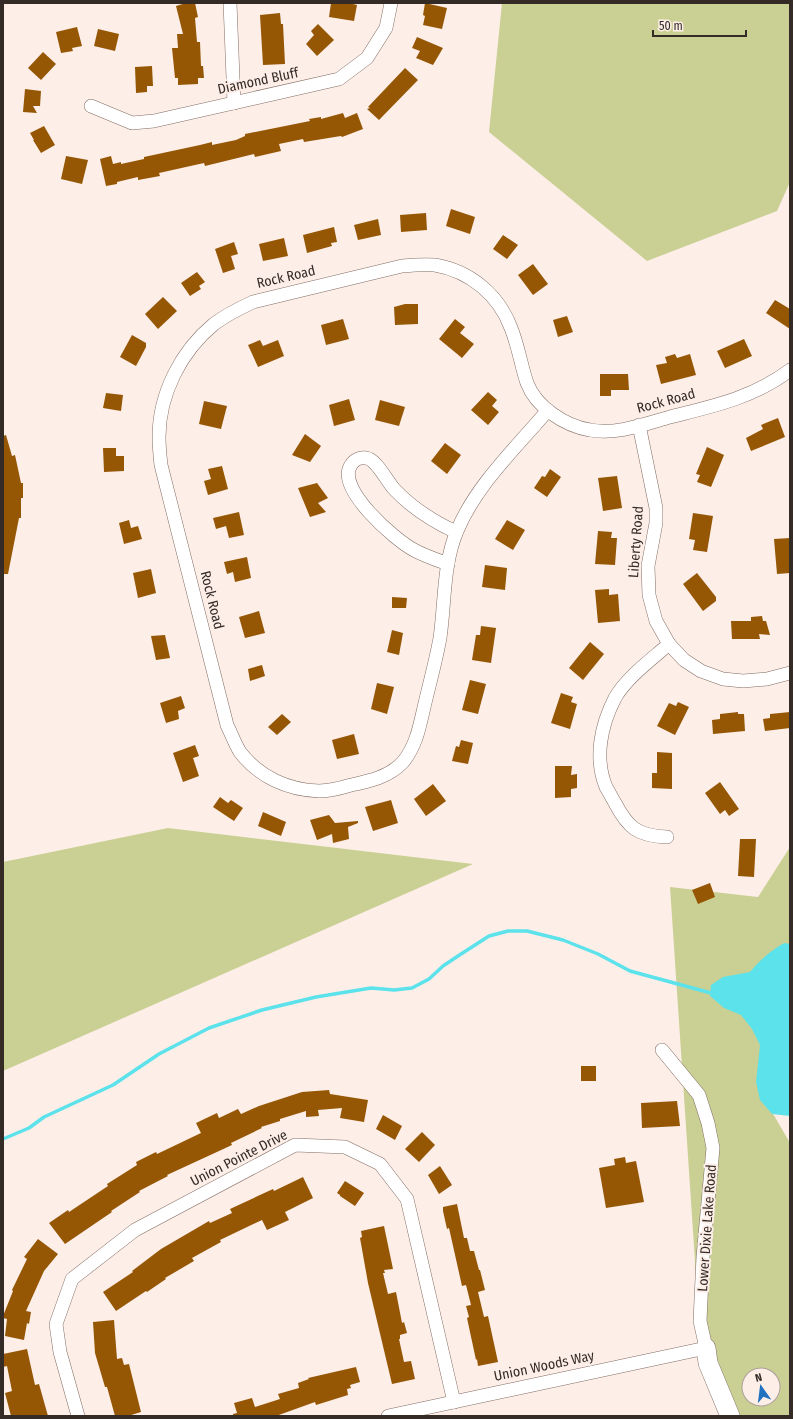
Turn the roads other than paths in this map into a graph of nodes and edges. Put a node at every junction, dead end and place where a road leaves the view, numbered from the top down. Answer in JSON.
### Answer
{"nodes":[{"id":1,"x":230,"y":3,"type":"edge"},
{"id":2,"x":391,"y":3,"type":"edge"},
{"id":3,"x":234,"y":103,"type":"junction"},
{"id":4,"x":91,"y":106,"type":"dead end"},
{"id":5,"x":790,"y":370,"type":"edge"},
{"id":6,"x":548,"y":410,"type":"junction"},
{"id":7,"x":639,"y":425,"type":"junction"},
{"id":8,"x":456,"y":532,"type":"junction"},
{"id":9,"x":448,"y":564,"type":"junction"},
{"id":10,"x":669,"y":644,"type":"junction"},
{"id":11,"x":790,"y":673,"type":"edge"},
{"id":12,"x":668,"y":837,"type":"dead end"},
{"id":13,"x":662,"y":1050,"type":"dead end"},
{"id":14,"x":706,"y":1348,"type":"junction"},
{"id":15,"x":454,"y":1402,"type":"junction"},
{"id":16,"x":78,"y":1416,"type":"edge"},
{"id":17,"x":388,"y":1416,"type":"edge"},
{"id":18,"x":730,"y":1416,"type":"edge"}],
"edges":[{"from":1,"to":3,"type":"street"},
{"from":2,"to":3,"type":"street","name":"Diamond Bluff"},
{"from":3,"to":4,"type":"street","name":"Diamond Bluff"},
{"from":5,"to":7,"type":"street","name":"Rock Road"},
{"from":6,"to":7,"type":"street","name":"Rock Road"},
{"from":6,"to":8,"type":"street","name":"Rock Road"},
{"from":6,"to":9,"type":"street","name":"Rock Road"},
{"from":7,"to":10,"type":"street","name":"Liberty Road"},
{"from":8,"to":9,"type":"street","name":"Rock Road"},
{"from":8,"to":9,"type":"street"},
{"from":10,"to":11,"type":"street","name":"Liberty Road"},
{"from":10,"to":12,"type":"street"},
{"from":13,"to":14,"type":"street","name":"Lower Dixie Lake Road"},
{"from":14,"to":15,"type":"street","name":"Union Woods Way"},
{"from":14,"to":18,"type":"street","name":"Lower Dixie Lake Road"},
{"from":15,"to":16,"type":"street","name":"Union Pointe Drive"},
{"from":15,"to":17,"type":"street","name":"Union Woods Way"}]}
